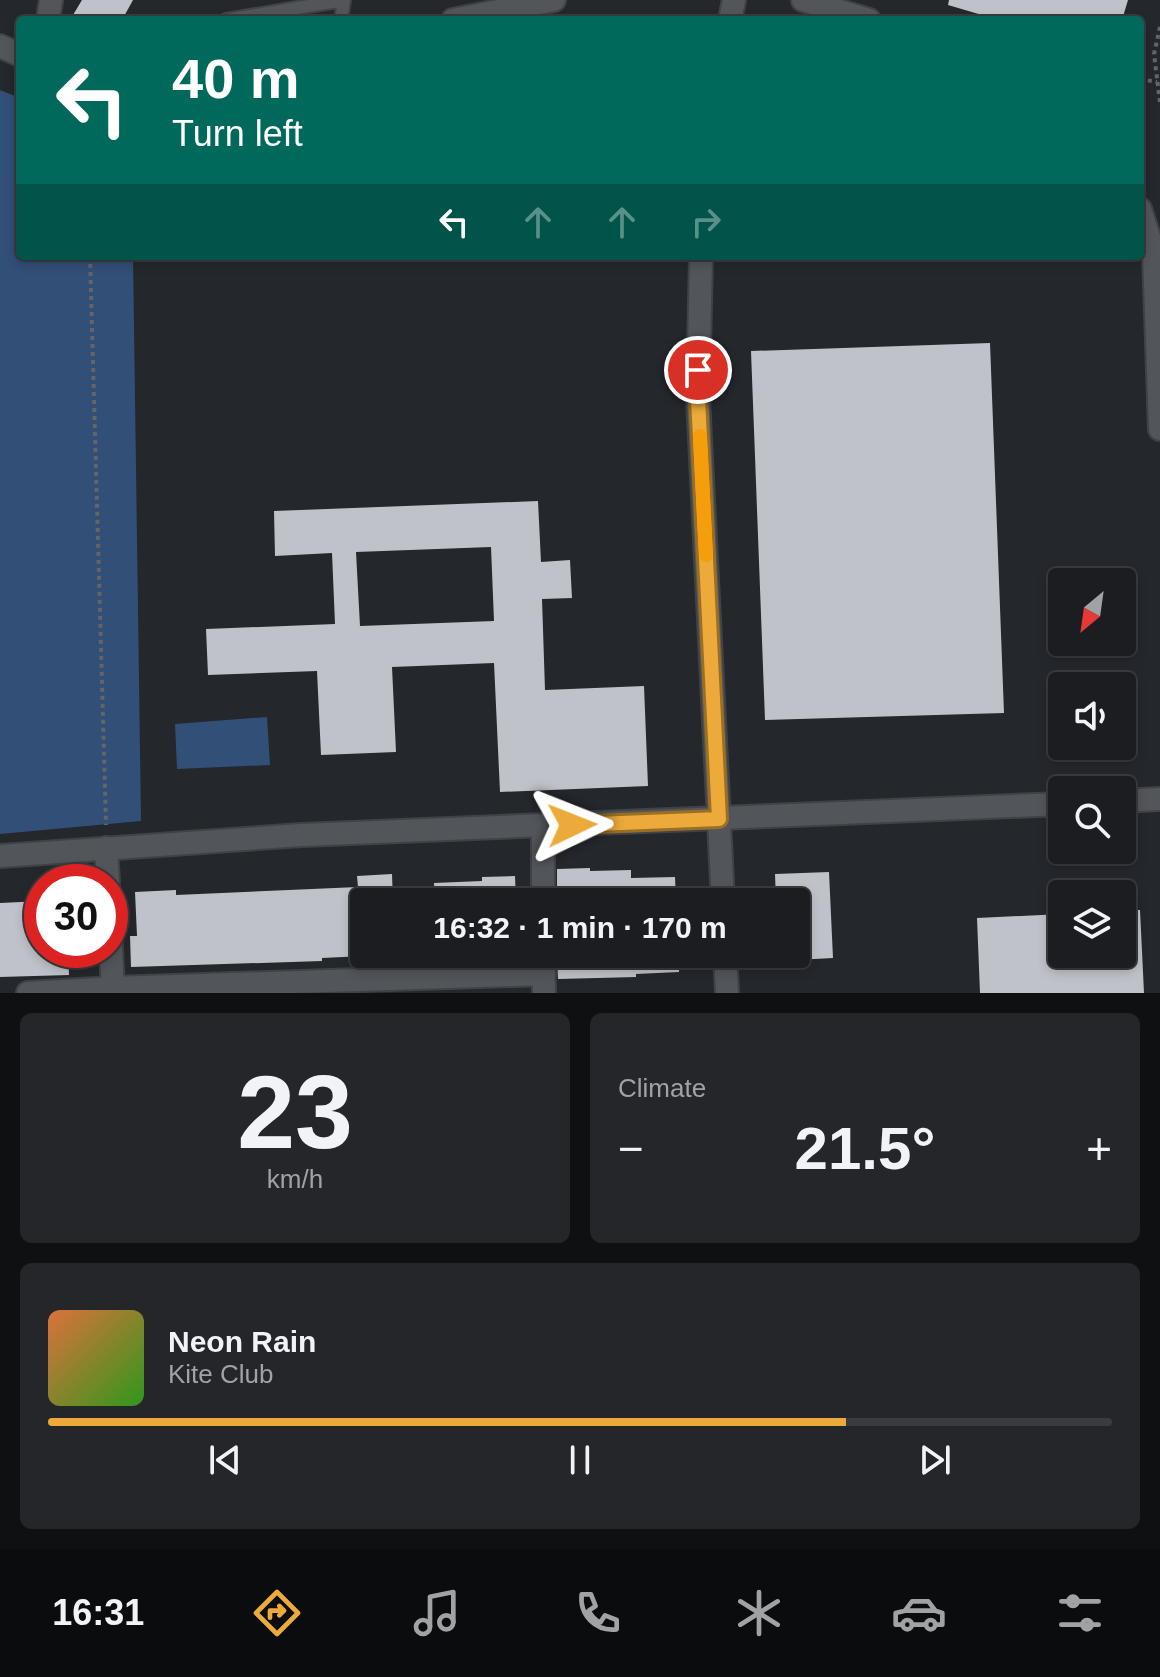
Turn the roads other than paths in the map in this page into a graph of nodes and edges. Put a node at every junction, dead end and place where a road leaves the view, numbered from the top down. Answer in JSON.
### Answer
{"nodes":[{"id":1,"x":554,"y":0,"type":"edge"},
{"id":2,"x":803,"y":0,"type":"edge"},
{"id":3,"x":250,"y":16,"type":"edge"},
{"id":4,"x":342,"y":16,"type":"edge"},
{"id":5,"x":473,"y":16,"type":"edge"},
{"id":6,"x":856,"y":16,"type":"edge"},
{"id":7,"x":1144,"y":219,"type":"edge"},
{"id":8,"x":1157,"y":253,"type":"edge"},
{"id":9,"x":701,"y":260,"type":"edge"},
{"id":10,"x":1160,"y":429,"type":"edge"},
{"id":11,"x":1160,"y":799,"type":"edge"},
{"id":12,"x":1136,"y":800,"type":"edge"},
{"id":13,"x":1048,"y":805,"type":"edge"},
{"id":14,"x":719,"y":819,"type":"junction"},
{"id":15,"x":543,"y":826,"type":"junction"},
{"id":16,"x":106,"y":848,"type":"junction"},
{"id":17,"x":0,"y":856,"type":"edge"},
{"id":18,"x":107,"y":864,"type":"edge"},
{"id":19,"x":543,"y":888,"type":"edge"},
{"id":20,"x":722,"y":888,"type":"edge"},
{"id":21,"x":112,"y":968,"type":"edge"},
{"id":22,"x":726,"y":968,"type":"edge"},
{"id":23,"x":544,"y":974,"type":"edge"},
{"id":24,"x":113,"y":990,"type":"edge"},
{"id":25,"x":28,"y":993,"type":"edge"},
{"id":26,"x":727,"y":993,"type":"edge"}],
"edges":[{"from":1,"to":5,"type":"street"},
{"from":2,"to":6,"type":"street"},
{"from":3,"to":4,"type":"lane"},
{"from":7,"to":8,"type":"street"},
{"from":8,"to":10,"type":"street"},
{"from":9,"to":14,"type":"street"},
{"from":11,"to":12,"type":"street"},
{"from":13,"to":14,"type":"street"},
{"from":14,"to":15,"type":"street"},
{"from":14,"to":20,"type":"street"},
{"from":15,"to":16,"type":"street"},
{"from":15,"to":19,"type":"street"},
{"from":16,"to":17,"type":"street"},
{"from":16,"to":18,"type":"street"},
{"from":21,"to":24,"type":"street"},
{"from":22,"to":26,"type":"street"},
{"from":23,"to":24,"type":"street"},
{"from":24,"to":25,"type":"street"}]}
